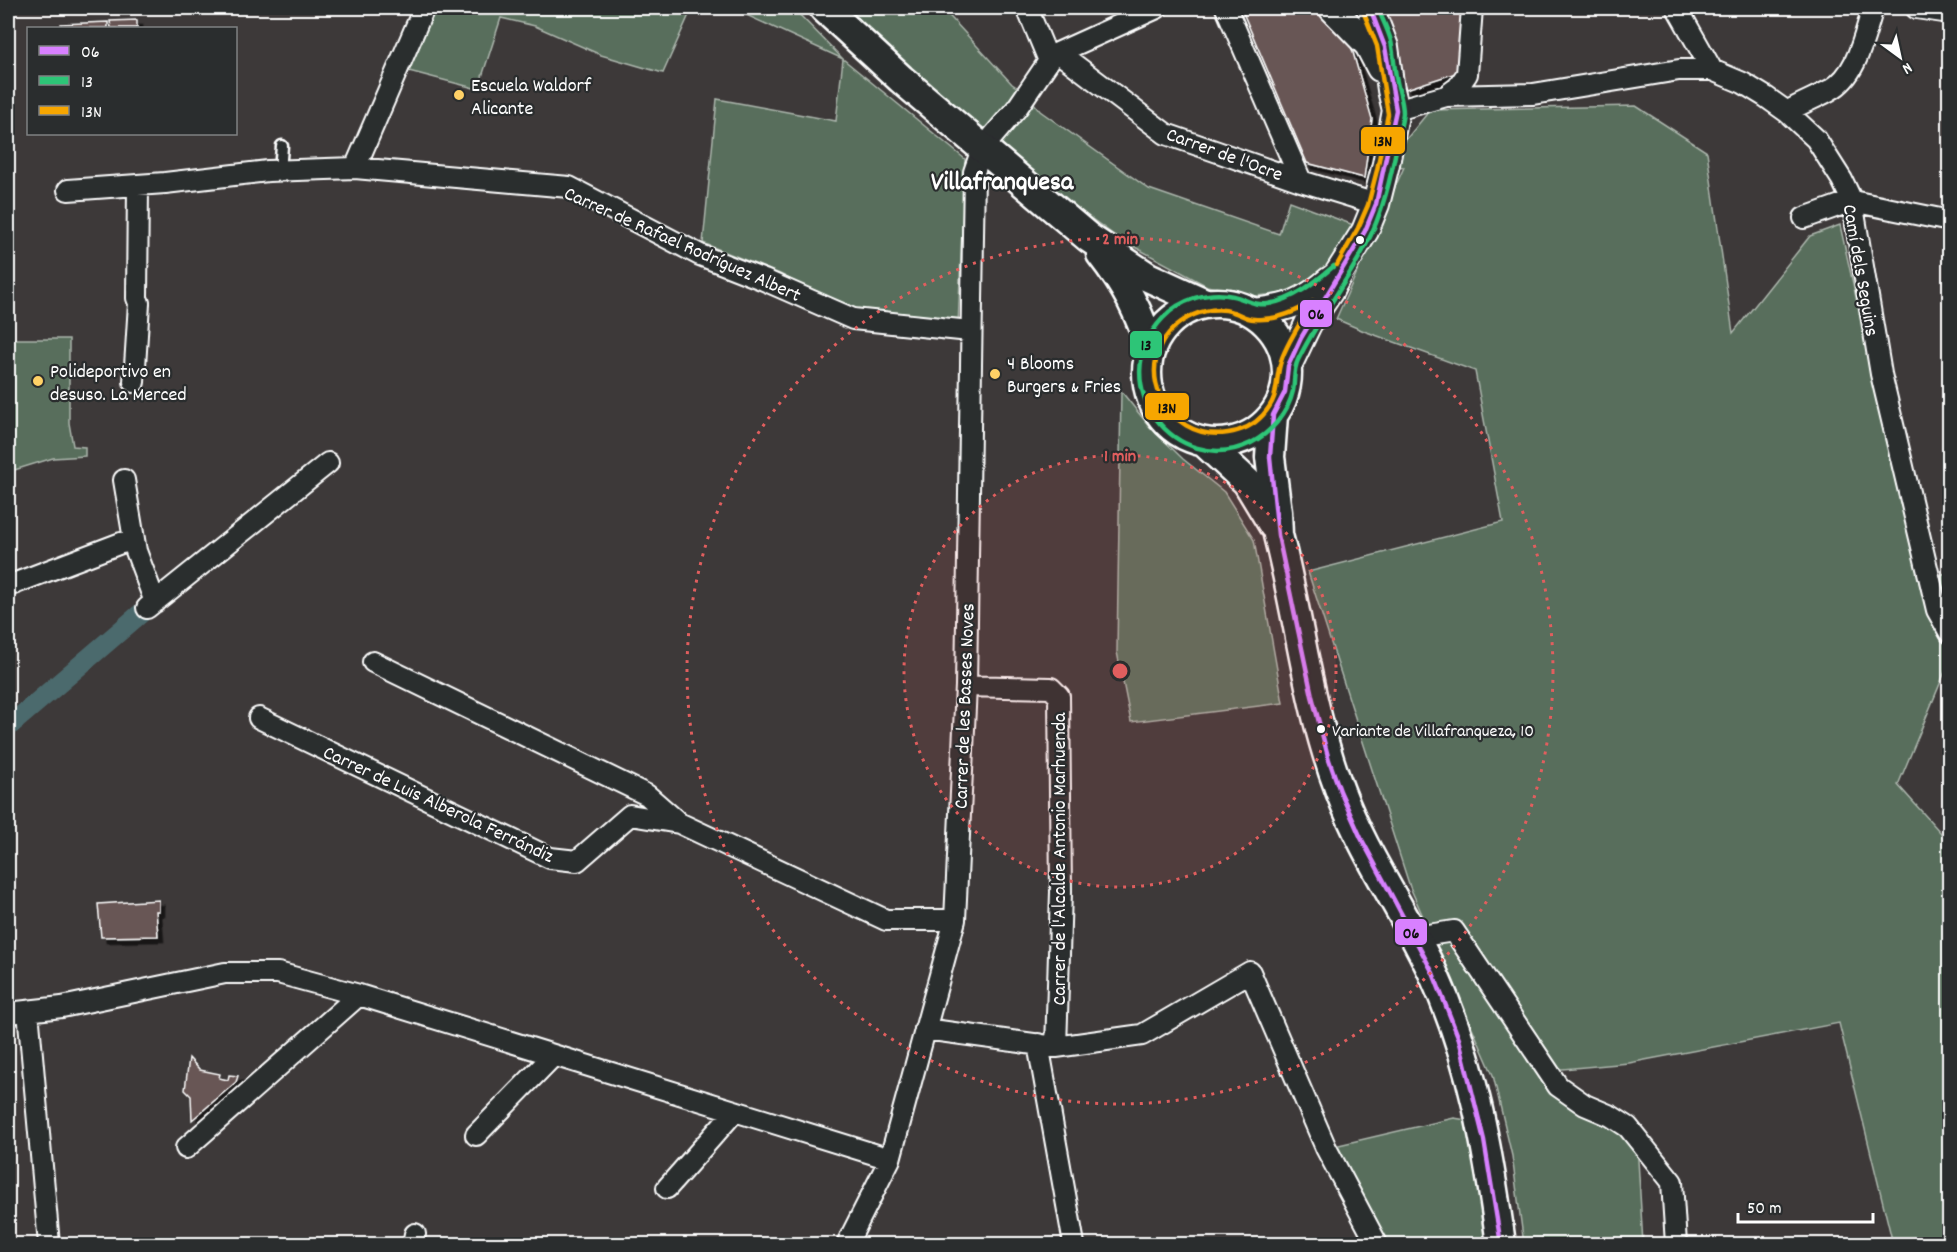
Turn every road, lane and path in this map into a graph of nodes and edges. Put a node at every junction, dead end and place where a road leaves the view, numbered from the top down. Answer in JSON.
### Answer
{"nodes":[{"id":1,"x":424,"y":8,"type":"edge"},
{"id":2,"x":824,"y":8,"type":"edge"},
{"id":3,"x":1027,"y":8,"type":"edge"},
{"id":4,"x":1157,"y":8,"type":"edge"},
{"id":5,"x":1226,"y":8,"type":"edge"},
{"id":6,"x":1370,"y":8,"type":"edge"},
{"id":7,"x":1472,"y":8,"type":"edge"},
{"id":8,"x":1677,"y":8,"type":"edge"},
{"id":9,"x":1873,"y":8,"type":"edge"},
{"id":10,"x":1916,"y":8,"type":"edge"},
{"id":11,"x":1342,"y":10,"type":"edge"},
{"id":12,"x":1950,"y":13,"type":"edge"},
{"id":13,"x":1694,"y":38,"type":"junction"},
{"id":14,"x":1054,"y":57,"type":"junction"},
{"id":15,"x":1468,"y":67,"type":"junction"},
{"id":16,"x":1679,"y":70,"type":"junction"},
{"id":17,"x":1712,"y":70,"type":"junction"},
{"id":18,"x":1498,"y":94,"type":"junction"},
{"id":19,"x":1446,"y":96,"type":"junction"},
{"id":20,"x":1393,"y":100,"type":"junction"},
{"id":21,"x":1787,"y":112,"type":"junction"},
{"id":22,"x":282,"y":146,"type":"dead end"},
{"id":23,"x":982,"y":149,"type":"junction"},
{"id":24,"x":355,"y":168,"type":"junction"},
{"id":25,"x":280,"y":171,"type":"junction"},
{"id":26,"x":1301,"y":181,"type":"junction"},
{"id":27,"x":138,"y":186,"type":"junction"},
{"id":28,"x":68,"y":190,"type":"dead end"},
{"id":29,"x":1852,"y":201,"type":"junction"},
{"id":30,"x":1376,"y":204,"type":"junction"},
{"id":31,"x":1804,"y":218,"type":"dead end"},
{"id":32,"x":1950,"y":221,"type":"edge"},
{"id":33,"x":1089,"y":238,"type":"junction"},
{"id":34,"x":1339,"y":272,"type":"junction"},
{"id":35,"x":1205,"y":303,"type":"junction"},
{"id":36,"x":1254,"y":312,"type":"junction"},
{"id":37,"x":970,"y":331,"type":"junction"},
{"id":38,"x":1150,"y":350,"type":"junction"},
{"id":39,"x":1287,"y":366,"type":"junction"},
{"id":40,"x":134,"y":382,"type":"dead end"},
{"id":41,"x":1273,"y":415,"type":"junction"},
{"id":42,"x":1204,"y":442,"type":"junction"},
{"id":43,"x":328,"y":462,"type":"dead end"},
{"id":44,"x":124,"y":480,"type":"dead end"},
{"id":45,"x":1278,"y":535,"type":"junction"},
{"id":46,"x":134,"y":541,"type":"junction"},
{"id":47,"x":8,"y":586,"type":"edge"},
{"id":48,"x":1950,"y":633,"type":"edge"},
{"id":49,"x":373,"y":662,"type":"dead end"},
{"id":50,"x":966,"y":686,"type":"junction"},
{"id":51,"x":259,"y":718,"type":"dead end"},
{"id":52,"x":679,"y":822,"type":"junction"},
{"id":53,"x":955,"y":920,"type":"junction"},
{"id":54,"x":1415,"y":937,"type":"junction"},
{"id":55,"x":359,"y":995,"type":"junction"},
{"id":56,"x":28,"y":1011,"type":"junction"},
{"id":57,"x":8,"y":1013,"type":"edge"},
{"id":58,"x":925,"y":1029,"type":"junction"},
{"id":59,"x":1047,"y":1045,"type":"junction"},
{"id":60,"x":553,"y":1056,"type":"junction"},
{"id":61,"x":735,"y":1111,"type":"junction"},
{"id":62,"x":476,"y":1135,"type":"dead end"},
{"id":63,"x":186,"y":1148,"type":"dead end"},
{"id":64,"x":890,"y":1159,"type":"junction"},
{"id":65,"x":667,"y":1188,"type":"dead end"},
{"id":66,"x":49,"y":1245,"type":"edge"},
{"id":67,"x":847,"y":1245,"type":"edge"},
{"id":68,"x":1074,"y":1245,"type":"edge"},
{"id":69,"x":1377,"y":1245,"type":"edge"},
{"id":70,"x":1501,"y":1245,"type":"edge"},
{"id":71,"x":1676,"y":1245,"type":"edge"}],
"edges":[{"from":1,"to":24,"type":"street"},
{"from":2,"to":23,"type":"main road"},
{"from":3,"to":14,"type":"street","name":"Carrer de l'Ocre"},
{"from":4,"to":14,"type":"street"},
{"from":5,"to":26,"type":"street"},
{"from":6,"to":20,"type":"street"},
{"from":7,"to":15,"type":"street"},
{"from":8,"to":13,"type":"street"},
{"from":9,"to":21,"type":"street"},
{"from":10,"to":12,"type":"street"},
{"from":11,"to":20,"type":"street"},
{"from":13,"to":16,"type":"street"},
{"from":13,"to":17,"type":"street"},
{"from":14,"to":23,"type":"street"},
{"from":14,"to":26,"type":"street","name":"Carrer de l'Ocre"},
{"from":15,"to":18,"type":"street"},
{"from":15,"to":19,"type":"street"},
{"from":16,"to":17,"type":"street","name":"Camí dels Seguins"},
{"from":16,"to":18,"type":"street","name":"Camí dels Seguins"},
{"from":17,"to":21,"type":"street","name":"Camí dels Seguins"},
{"from":18,"to":19,"type":"street","name":"Camí dels Seguins"},
{"from":19,"to":20,"type":"street","name":"Camí dels Seguins"},
{"from":20,"to":30,"type":"street"},
{"from":21,"to":29,"type":"street","name":"Camí dels Seguins"},
{"from":22,"to":25,"type":"lane"},
{"from":23,"to":33,"type":"main road"},
{"from":23,"to":37,"type":"street","name":"Carrer de les Basses Noves"},
{"from":24,"to":25,"type":"street","name":"Carrer de Rafael Rodríguez Albert"},
{"from":24,"to":37,"type":"street","name":"Carrer de Rafael Rodríguez Albert"},
{"from":25,"to":27,"type":"street","name":"Carrer de Rafael Rodríguez Albert"},
{"from":26,"to":30,"type":"street","name":"Carrer de l'Ocre"},
{"from":27,"to":28,"type":"street","name":"Carrer de Rafael Rodríguez Albert"},
{"from":27,"to":40,"type":"street"},
{"from":29,"to":31,"type":"street"},
{"from":29,"to":32,"type":"street"},
{"from":29,"to":48,"type":"street","name":"Camí dels Seguins"},
{"from":30,"to":34,"type":"street"},
{"from":33,"to":35,"type":"main road"},
{"from":33,"to":38,"type":"main road"},
{"from":34,"to":36,"type":"street"},
{"from":34,"to":39,"type":"street"},
{"from":35,"to":36,"type":"main road"},
{"from":35,"to":38,"type":"main road"},
{"from":36,"to":39,"type":"main road"},
{"from":37,"to":50,"type":"street","name":"Carrer de les Basses Noves"},
{"from":38,"to":42,"type":"main road"},
{"from":39,"to":41,"type":"main road"},
{"from":41,"to":42,"type":"main road"},
{"from":41,"to":45,"type":"main road"},
{"from":42,"to":45,"type":"main road"},
{"from":43,"to":46,"type":"street"},
{"from":44,"to":46,"type":"street"},
{"from":45,"to":54,"type":"main road"},
{"from":46,"to":47,"type":"street"},
{"from":49,"to":52,"type":"street","name":"Carrer de Luis Alberola Ferrándiz"},
{"from":50,"to":53,"type":"street","name":"Carrer de les Basses Noves"},
{"from":50,"to":59,"type":"street","name":"Carrer de l'Alcalde Antonio Marhuenda"},
{"from":51,"to":52,"type":"street","name":"Carrer de Luis Alberola Ferrándiz"},
{"from":52,"to":53,"type":"street","name":"Carrer de Luis Alberola Ferrándiz"},
{"from":53,"to":58,"type":"street","name":"Carrer de les Basses Noves"},
{"from":54,"to":70,"type":"main road"},
{"from":54,"to":71,"type":"street"},
{"from":55,"to":56,"type":"street"},
{"from":55,"to":60,"type":"street"},
{"from":55,"to":63,"type":"street"},
{"from":56,"to":57,"type":"street"},
{"from":56,"to":66,"type":"street"},
{"from":58,"to":59,"type":"street"},
{"from":58,"to":64,"type":"street","name":"Carrer de les Basses Noves"},
{"from":59,"to":68,"type":"street","name":"Carrer de l'Alcalde Antonio Marhuenda"},
{"from":59,"to":69,"type":"street"},
{"from":60,"to":61,"type":"street"},
{"from":60,"to":62,"type":"street"},
{"from":61,"to":64,"type":"street"},
{"from":61,"to":65,"type":"street"},
{"from":64,"to":67,"type":"street","name":"Carrer de les Basses Noves"}]}
